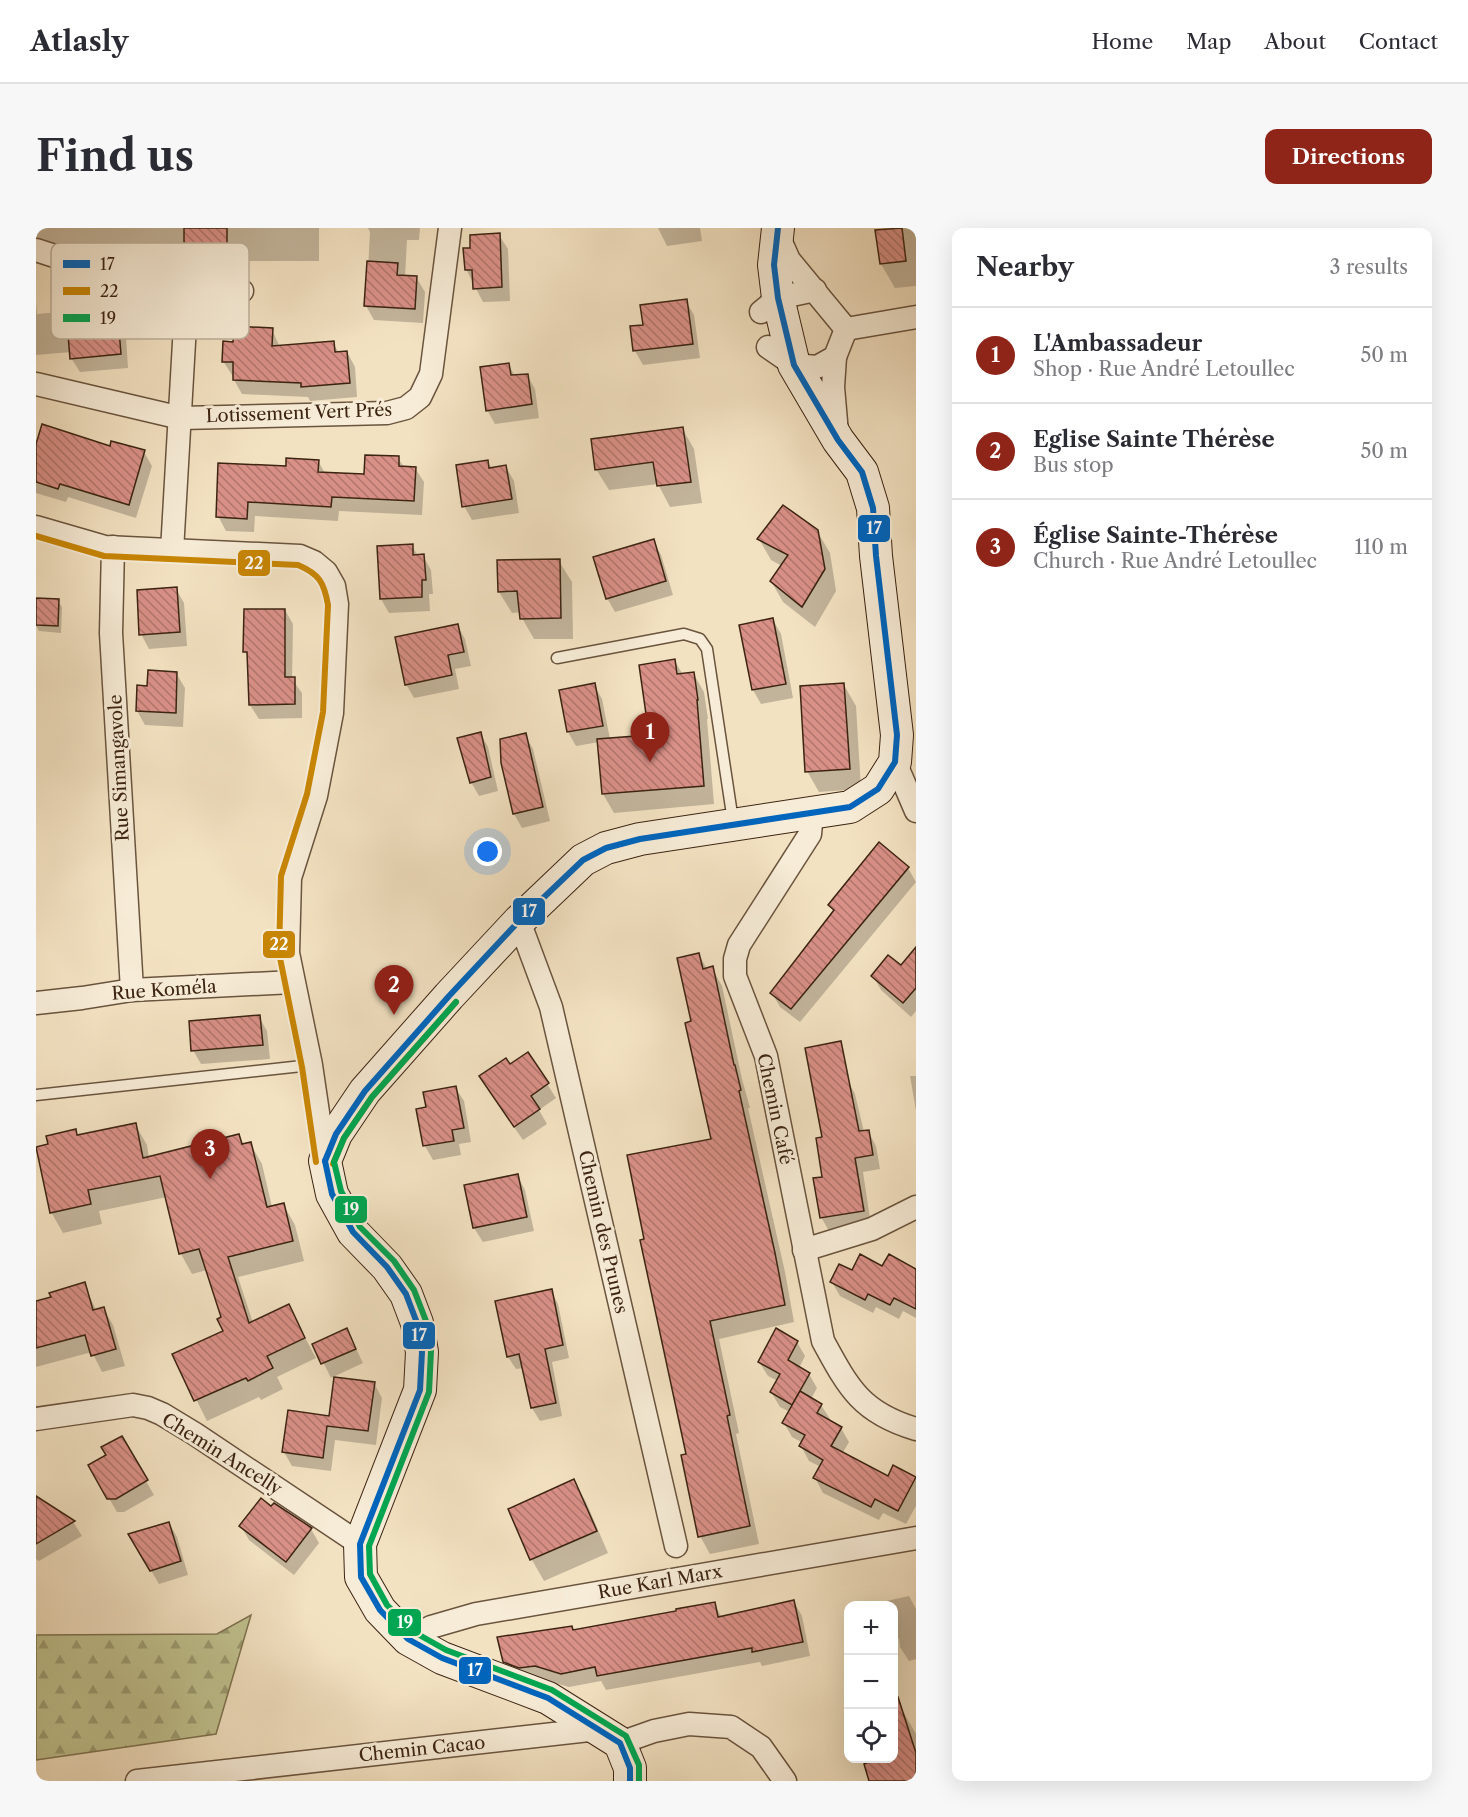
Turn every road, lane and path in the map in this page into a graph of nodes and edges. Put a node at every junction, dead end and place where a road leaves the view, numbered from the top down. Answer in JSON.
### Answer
{"nodes":[{"id":1,"x":450,"y":228,"type":"edge"},
{"id":2,"x":773,"y":230,"type":"edge"},
{"id":3,"x":36,"y":250,"type":"edge"},
{"id":4,"x":51,"y":255,"type":"edge"},
{"id":5,"x":815,"y":290,"type":"junction"},
{"id":6,"x":769,"y":305,"type":"junction"},
{"id":7,"x":916,"y":317,"type":"edge"},
{"id":8,"x":846,"y":329,"type":"junction"},
{"id":9,"x":185,"y":339,"type":"edge"},
{"id":10,"x":768,"y":347,"type":"junction"},
{"id":11,"x":835,"y":357,"type":"junction"},
{"id":12,"x":794,"y":365,"type":"junction"},
{"id":13,"x":36,"y":384,"type":"edge"},
{"id":14,"x":181,"y":418,"type":"junction"},
{"id":15,"x":838,"y":440,"type":"junction"},
{"id":16,"x":36,"y":527,"type":"edge"},
{"id":17,"x":113,"y":547,"type":"junction"},
{"id":18,"x":172,"y":551,"type":"junction"},
{"id":19,"x":557,"y":658,"type":"dead end"},
{"id":20,"x":895,"y":762,"type":"junction"},
{"id":21,"x":916,"y":811,"type":"edge"},
{"id":22,"x":812,"y":813,"type":"junction"},
{"id":23,"x":733,"y":824,"type":"junction"},
{"id":24,"x":519,"y":921,"type":"junction"},
{"id":25,"x":293,"y":982,"type":"junction"},
{"id":26,"x":132,"y":990,"type":"junction"},
{"id":27,"x":36,"y":1003,"type":"edge"},
{"id":28,"x":311,"y":1065,"type":"junction"},
{"id":29,"x":36,"y":1095,"type":"edge"},
{"id":30,"x":325,"y":1161,"type":"junction"},
{"id":31,"x":916,"y":1207,"type":"edge"},
{"id":32,"x":804,"y":1250,"type":"junction"},
{"id":33,"x":36,"y":1419,"type":"edge"},
{"id":34,"x":916,"y":1429,"type":"edge"},
{"id":35,"x":916,"y":1538,"type":"edge"},
{"id":36,"x":360,"y":1544,"type":"junction"},
{"id":37,"x":676,"y":1546,"type":"dead end"},
{"id":38,"x":408,"y":1639,"type":"junction"},
{"id":39,"x":609,"y":1736,"type":"junction"},
{"id":40,"x":137,"y":1781,"type":"edge"},
{"id":41,"x":630,"y":1781,"type":"edge"},
{"id":42,"x":785,"y":1781,"type":"edge"}],
"edges":[{"from":1,"to":14,"type":"street","name":"Lotissement Vert Prés"},
{"from":2,"to":5,"type":"street"},
{"from":2,"to":6,"type":"main road"},
{"from":3,"to":4,"type":"street"},
{"from":5,"to":6,"type":"street"},
{"from":5,"to":8,"type":"street"},
{"from":6,"to":10,"type":"main road"},
{"from":6,"to":12,"type":"main road"},
{"from":7,"to":8,"type":"street"},
{"from":8,"to":11,"type":"street"},
{"from":9,"to":14,"type":"street","name":"Lotissement Vert Prés"},
{"from":10,"to":12,"type":"street"},
{"from":10,"to":15,"type":"main road"},
{"from":11,"to":12,"type":"street"},
{"from":11,"to":15,"type":"street"},
{"from":12,"to":15,"type":"main road"},
{"from":13,"to":14,"type":"street","name":"Lotissement Vert Prés"},
{"from":14,"to":18,"type":"street","name":"Lotissement Vert Prés"},
{"from":15,"to":20,"type":"main road"},
{"from":16,"to":17,"type":"street"},
{"from":17,"to":18,"type":"street"},
{"from":17,"to":26,"type":"street","name":"Rue Simangavole"},
{"from":18,"to":25,"type":"street"},
{"from":19,"to":23,"type":"lane"},
{"from":20,"to":21,"type":"street"},
{"from":20,"to":22,"type":"main road"},
{"from":22,"to":23,"type":"main road"},
{"from":22,"to":32,"type":"street","name":"Chemin Café"},
{"from":23,"to":24,"type":"main road"},
{"from":24,"to":30,"type":"main road"},
{"from":24,"to":37,"type":"street","name":"Chemin des Prunes"},
{"from":25,"to":26,"type":"street","name":"Rue Koméla"},
{"from":25,"to":28,"type":"street"},
{"from":26,"to":27,"type":"street","name":"Rue Koméla"},
{"from":28,"to":29,"type":"lane"},
{"from":28,"to":30,"type":"street"},
{"from":30,"to":36,"type":"main road"},
{"from":31,"to":32,"type":"street"},
{"from":32,"to":34,"type":"street","name":"Chemin Café"},
{"from":33,"to":36,"type":"street","name":"Chemin Ancelly"},
{"from":35,"to":38,"type":"street","name":"Rue Karl Marx"},
{"from":36,"to":38,"type":"main road"},
{"from":38,"to":39,"type":"main road"},
{"from":39,"to":40,"type":"street","name":"Chemin Cacao"},
{"from":39,"to":41,"type":"main road"},
{"from":39,"to":42,"type":"street","name":"Chemin Cacao"}]}
